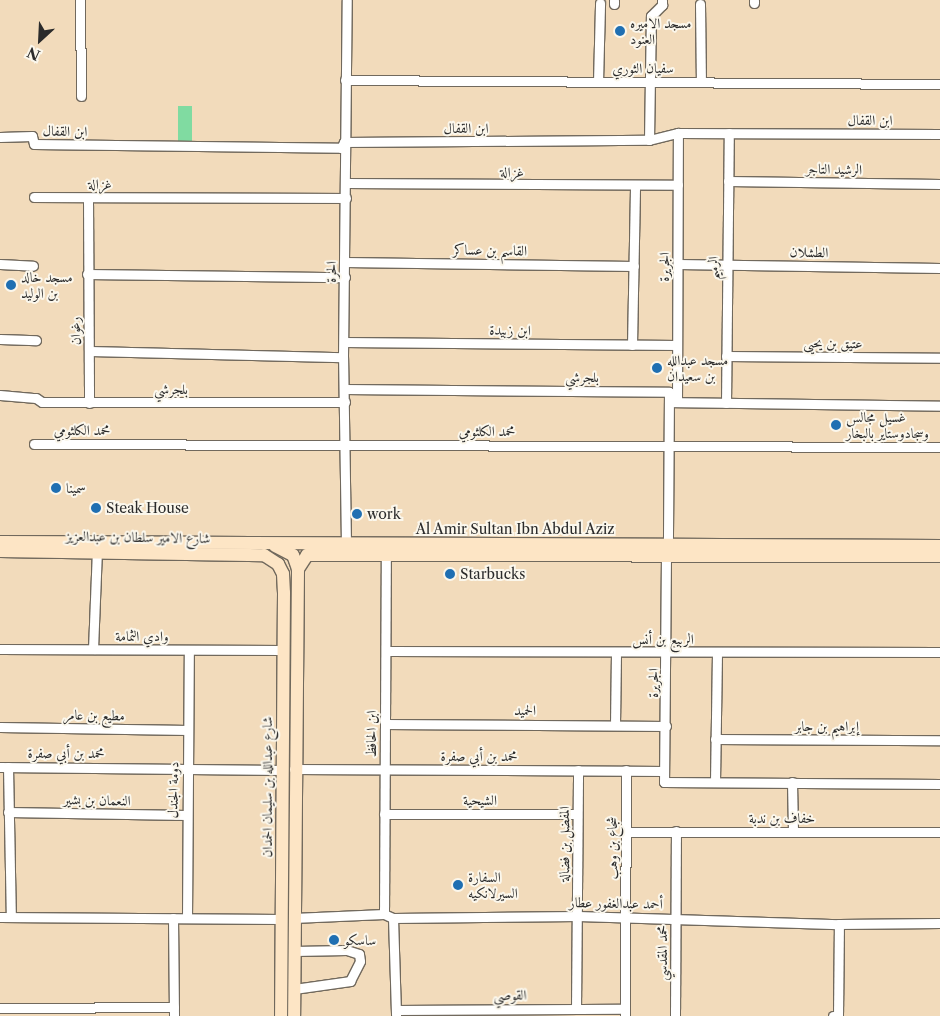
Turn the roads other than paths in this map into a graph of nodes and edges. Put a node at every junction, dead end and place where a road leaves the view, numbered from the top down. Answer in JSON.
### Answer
{"nodes":[{"id":1,"x":80,"y":0,"type":"edge"},
{"id":2,"x":347,"y":0,"type":"edge"},
{"id":3,"x":662,"y":0,"type":"edge"},
{"id":4,"x":600,"y":3,"type":"dead end"},
{"id":5,"x":700,"y":4,"type":"dead end"},
{"id":6,"x":345,"y":80,"type":"junction"},
{"id":7,"x":598,"y":82,"type":"junction"},
{"id":8,"x":649,"y":82,"type":"junction"},
{"id":9,"x":701,"y":82,"type":"junction"},
{"id":10,"x":940,"y":84,"type":"edge"},
{"id":11,"x":81,"y":96,"type":"dead end"},
{"id":12,"x":678,"y":133,"type":"junction"},
{"id":13,"x":730,"y":133,"type":"junction"},
{"id":14,"x":940,"y":134,"type":"edge"},
{"id":15,"x":0,"y":137,"type":"edge"},
{"id":16,"x":649,"y":140,"type":"junction"},
{"id":17,"x":344,"y":142,"type":"junction"},
{"id":18,"x":728,"y":181,"type":"junction"},
{"id":19,"x":346,"y":183,"type":"junction"},
{"id":20,"x":940,"y":184,"type":"edge"},
{"id":21,"x":678,"y":185,"type":"junction"},
{"id":22,"x":635,"y":187,"type":"junction"},
{"id":23,"x":34,"y":197,"type":"dead end"},
{"id":24,"x":88,"y":198,"type":"junction"},
{"id":25,"x":346,"y":198,"type":"junction"},
{"id":26,"x":345,"y":262,"type":"junction"},
{"id":27,"x":0,"y":264,"type":"edge"},
{"id":28,"x":678,"y":264,"type":"junction"},
{"id":29,"x":727,"y":264,"type":"junction"},
{"id":30,"x":33,"y":266,"type":"dead end"},
{"id":31,"x":634,"y":266,"type":"junction"},
{"id":32,"x":940,"y":268,"type":"edge"},
{"id":33,"x":87,"y":274,"type":"junction"},
{"id":34,"x":345,"y":277,"type":"junction"},
{"id":35,"x":0,"y":339,"type":"edge"},
{"id":36,"x":36,"y":340,"type":"dead end"},
{"id":37,"x":344,"y":342,"type":"junction"},
{"id":38,"x":632,"y":345,"type":"junction"},
{"id":39,"x":677,"y":345,"type":"junction"},
{"id":40,"x":90,"y":351,"type":"junction"},
{"id":41,"x":726,"y":356,"type":"junction"},
{"id":42,"x":343,"y":357,"type":"junction"},
{"id":43,"x":940,"y":358,"type":"edge"},
{"id":44,"x":344,"y":389,"type":"junction"},
{"id":45,"x":669,"y":392,"type":"joint"},
{"id":46,"x":0,"y":395,"type":"edge"},
{"id":47,"x":673,"y":401,"type":"junction"},
{"id":48,"x":344,"y":402,"type":"junction"},
{"id":49,"x":726,"y":402,"type":"junction"},
{"id":50,"x":89,"y":403,"type":"junction"},
{"id":51,"x":940,"y":406,"type":"edge"},
{"id":52,"x":34,"y":444,"type":"dead end"},
{"id":53,"x":346,"y":444,"type":"junction"},
{"id":54,"x":669,"y":446,"type":"junction"},
{"id":55,"x":940,"y":447,"type":"edge"},
{"id":56,"x":0,"y":542,"type":"edge"},
{"id":57,"x":256,"y":542,"type":"junction"},
{"id":58,"x":346,"y":544,"type":"junction"},
{"id":59,"x":939,"y":548,"type":"edge"},
{"id":60,"x":306,"y":549,"type":"junction"},
{"id":61,"x":667,"y":550,"type":"junction"},
{"id":62,"x":0,"y":551,"type":"edge"},
{"id":63,"x":97,"y":551,"type":"junction"},
{"id":64,"x":290,"y":554,"type":"junction"},
{"id":65,"x":386,"y":554,"type":"junction"},
{"id":66,"x":269,"y":558,"type":"junction"},
{"id":67,"x":298,"y":569,"type":"junction"},
{"id":68,"x":283,"y":574,"type":"junction"},
{"id":69,"x":0,"y":649,"type":"edge"},
{"id":70,"x":93,"y":649,"type":"junction"},
{"id":71,"x":189,"y":650,"type":"junction"},
{"id":72,"x":283,"y":650,"type":"junction"},
{"id":73,"x":386,"y":651,"type":"junction"},
{"id":74,"x":616,"y":652,"type":"junction"},
{"id":75,"x":717,"y":652,"type":"junction"},
{"id":76,"x":940,"y":652,"type":"edge"},
{"id":77,"x":667,"y":653,"type":"junction"},
{"id":78,"x":385,"y":724,"type":"junction"},
{"id":79,"x":615,"y":724,"type":"junction"},
{"id":80,"x":666,"y":726,"type":"junction"},
{"id":81,"x":0,"y":728,"type":"edge"},
{"id":82,"x":188,"y":730,"type":"junction"},
{"id":83,"x":715,"y":739,"type":"junction"},
{"id":84,"x":940,"y":740,"type":"edge"},
{"id":85,"x":4,"y":767,"type":"edge"},
{"id":86,"x":188,"y":767,"type":"junction"},
{"id":87,"x":288,"y":769,"type":"junction"},
{"id":88,"x":384,"y":769,"type":"junction"},
{"id":89,"x":578,"y":770,"type":"junction"},
{"id":90,"x":626,"y":770,"type":"junction"},
{"id":91,"x":664,"y":772,"type":"junction"},
{"id":92,"x":715,"y":781,"type":"junction"},
{"id":93,"x":792,"y":782,"type":"junction"},
{"id":94,"x":940,"y":784,"type":"edge"},
{"id":95,"x":8,"y":812,"type":"junction"},
{"id":96,"x":384,"y":814,"type":"junction"},
{"id":97,"x":576,"y":814,"type":"junction"},
{"id":98,"x":186,"y":815,"type":"junction"},
{"id":99,"x":11,"y":827,"type":"junction"},
{"id":100,"x":0,"y":828,"type":"edge"},
{"id":101,"x":676,"y":831,"type":"junction"},
{"id":102,"x":793,"y":831,"type":"junction"},
{"id":103,"x":625,"y":832,"type":"junction"},
{"id":104,"x":940,"y":832,"type":"edge"},
{"id":105,"x":389,"y":916,"type":"junction"},
{"id":106,"x":578,"y":916,"type":"junction"},
{"id":107,"x":0,"y":917,"type":"edge"},
{"id":108,"x":12,"y":917,"type":"junction"},
{"id":109,"x":173,"y":918,"type":"junction"},
{"id":110,"x":187,"y":918,"type":"junction"},
{"id":111,"x":287,"y":918,"type":"junction"},
{"id":112,"x":626,"y":918,"type":"junction"},
{"id":113,"x":676,"y":918,"type":"junction"},
{"id":114,"x":940,"y":923,"type":"edge"},
{"id":115,"x":839,"y":924,"type":"junction"},
{"id":116,"x":294,"y":951,"type":"junction"},
{"id":117,"x":294,"y":989,"type":"junction"},
{"id":118,"x":0,"y":1008,"type":"edge"},
{"id":119,"x":576,"y":1008,"type":"junction"},
{"id":120,"x":174,"y":1011,"type":"edge"},
{"id":121,"x":396,"y":1013,"type":"edge"},
{"id":122,"x":625,"y":1013,"type":"edge"},
{"id":123,"x":281,"y":1016,"type":"edge"},
{"id":124,"x":294,"y":1016,"type":"edge"},
{"id":125,"x":675,"y":1016,"type":"edge"},
{"id":126,"x":833,"y":1016,"type":"edge"},
{"id":127,"x":838,"y":1016,"type":"edge"}],
"edges":[{"from":1,"to":11,"type":"street"},
{"from":2,"to":6,"type":"street","name":"الحرة"},
{"from":3,"to":8,"type":"street"},
{"from":4,"to":7,"type":"street"},
{"from":5,"to":9,"type":"street"},
{"from":6,"to":7,"type":"street","name":"سفيان الثوري"},
{"from":6,"to":17,"type":"street","name":"الحرة"},
{"from":7,"to":8,"type":"street","name":"سفيان الثوري"},
{"from":8,"to":9,"type":"street","name":"سفيان الثوري"},
{"from":8,"to":16,"type":"street"},
{"from":9,"to":10,"type":"street","name":"سفيان الثوري"},
{"from":12,"to":13,"type":"street","name":"ابن القفال"},
{"from":12,"to":16,"type":"street","name":"ابن القفال"},
{"from":12,"to":21,"type":"street","name":"الجريرة"},
{"from":13,"to":14,"type":"street","name":"ابن القفال"},
{"from":13,"to":18,"type":"street","name":"الرميم"},
{"from":15,"to":17,"type":"street","name":"ابن القفال"},
{"from":16,"to":17,"type":"street","name":"ابن القفال"},
{"from":17,"to":19,"type":"street","name":"الحرة"},
{"from":18,"to":20,"type":"street","name":"الرشيد التاجر"},
{"from":18,"to":29,"type":"street","name":"الرميم"},
{"from":19,"to":22,"type":"street","name":"غزالة"},
{"from":19,"to":25,"type":"street","name":"الحرة"},
{"from":21,"to":22,"type":"street","name":"غزالة"},
{"from":21,"to":28,"type":"street","name":"الجريرة"},
{"from":22,"to":31,"type":"street"},
{"from":23,"to":24,"type":"street","name":"غزالة"},
{"from":24,"to":25,"type":"street","name":"غزالة"},
{"from":24,"to":33,"type":"street","name":"رغوان"},
{"from":25,"to":26,"type":"street","name":"الحرة"},
{"from":26,"to":31,"type":"street","name":"القاسم بن عساكر"},
{"from":26,"to":34,"type":"street","name":"الحرة"},
{"from":27,"to":30,"type":"street"},
{"from":28,"to":29,"type":"street","name":"الطشلان"},
{"from":28,"to":39,"type":"street","name":"الجريرة"},
{"from":29,"to":32,"type":"street","name":"الطشلان"},
{"from":29,"to":41,"type":"street","name":"الرميم"},
{"from":31,"to":38,"type":"street"},
{"from":33,"to":34,"type":"street"},
{"from":33,"to":40,"type":"street","name":"رغوان"},
{"from":34,"to":37,"type":"street","name":"الحرة"},
{"from":35,"to":36,"type":"street"},
{"from":37,"to":38,"type":"street","name":"ابن زبيدة"},
{"from":37,"to":42,"type":"street","name":"الحرة"},
{"from":38,"to":39,"type":"street","name":"ابن زبيدة"},
{"from":39,"to":47,"type":"street","name":"الجريرة"},
{"from":40,"to":42,"type":"street"},
{"from":40,"to":50,"type":"street","name":"رغوان"},
{"from":41,"to":43,"type":"street","name":"عتيق بن يحيى"},
{"from":41,"to":49,"type":"street","name":"الرميم"},
{"from":42,"to":44,"type":"street","name":"الحرة"},
{"from":44,"to":45,"type":"street","name":"بلجرشي"},
{"from":44,"to":48,"type":"street","name":"الحرة"},
{"from":45,"to":47,"type":"street","name":"الجريرة"},
{"from":46,"to":50,"type":"street","name":"بلجرشي"},
{"from":47,"to":49,"type":"street"},
{"from":47,"to":54,"type":"street","name":"الجريرة"},
{"from":48,"to":50,"type":"street","name":"بلجرشي"},
{"from":48,"to":53,"type":"street","name":"الحرة"},
{"from":49,"to":51,"type":"street"},
{"from":52,"to":53,"type":"street","name":"محمد الكلثومي"},
{"from":53,"to":54,"type":"street","name":"محمد الكلثومي"},
{"from":53,"to":58,"type":"street","name":"الحرة"},
{"from":54,"to":55,"type":"street","name":"محمد الكلثومي"},
{"from":54,"to":61,"type":"street","name":"الجريرة"},
{"from":56,"to":57,"type":"street","name":"Al Amir Sultan Ibn Abdul Aziz"},
{"from":57,"to":60,"type":"street","name":"Al Amir Sultan Ibn Abdul Aziz"},
{"from":57,"to":64,"type":"street"},
{"from":58,"to":60,"type":"street","name":"Al Amir Sultan Ibn Abdul Aziz"},
{"from":58,"to":61,"type":"street","name":"Al Amir Sultan Ibn Abdul Aziz"},
{"from":59,"to":61,"type":"street","name":"Al Amir Sultan Ibn Abdul Aziz"},
{"from":60,"to":64,"type":"street"},
{"from":60,"to":65,"type":"street","name":"Al Amir Sultan Ibn Abdul Aziz"},
{"from":60,"to":67,"type":"street"},
{"from":61,"to":65,"type":"street","name":"Al Amir Sultan Ibn Abdul Aziz"},
{"from":61,"to":77,"type":"street","name":"الجريرة"},
{"from":62,"to":63,"type":"street","name":"شارع الامير سلطان بن عبدالعزيز"},
{"from":63,"to":66,"type":"street","name":"شارع الامير سلطان بن عبدالعزيز"},
{"from":63,"to":70,"type":"street"},
{"from":64,"to":66,"type":"street"},
{"from":64,"to":67,"type":"street"},
{"from":64,"to":68,"type":"street","name":"شارع عبدالله بن سليمان الحمدان"},
{"from":65,"to":73,"type":"street","name":"ابن الحافظ"},
{"from":66,"to":68,"type":"street"},
{"from":67,"to":68,"type":"street"},
{"from":67,"to":87,"type":"street","name":"شارع عبدالله بن سليمان الحمدان"},
{"from":68,"to":72,"type":"street","name":"شارع عبدالله بن سليمان الحمدان"},
{"from":69,"to":70,"type":"street","name":"وادي الثمامة"},
{"from":70,"to":71,"type":"street","name":"وادي الثمامة"},
{"from":71,"to":72,"type":"street","name":"وادي الثمامة"},
{"from":71,"to":82,"type":"street","name":"دومة الجندل"},
{"from":72,"to":87,"type":"street","name":"شارع عبدالله بن سليمان الحمدان"},
{"from":73,"to":74,"type":"street","name":"الربيع بن أنس"},
{"from":73,"to":78,"type":"street","name":"ابن الحافظ"},
{"from":74,"to":77,"type":"street","name":"الربيع بن أنس"},
{"from":74,"to":79,"type":"street"},
{"from":75,"to":76,"type":"street","name":"الربيع بن أنس"},
{"from":75,"to":77,"type":"street","name":"الربيع بن أنس"},
{"from":75,"to":83,"type":"street"},
{"from":77,"to":80,"type":"street","name":"الجريرة"},
{"from":78,"to":79,"type":"street","name":"الحميد"},
{"from":78,"to":88,"type":"street","name":"ابن الحافظ"},
{"from":79,"to":80,"type":"street","name":"الحميد"},
{"from":80,"to":91,"type":"street","name":"الجريرة"},
{"from":81,"to":82,"type":"street","name":"مطيع بن عامر"},
{"from":82,"to":86,"type":"street","name":"دومة الجندل"},
{"from":83,"to":84,"type":"street","name":"إبراهيم بن جابر"},
{"from":83,"to":92,"type":"street"},
{"from":85,"to":86,"type":"street","name":"محمد بن أبي صفرة"},
{"from":85,"to":95,"type":"street"},
{"from":86,"to":87,"type":"street","name":"محمد بن أبي صفرة"},
{"from":86,"to":98,"type":"street","name":"دومة الجندل"},
{"from":87,"to":88,"type":"street","name":"محمد بن أبي صفرة"},
{"from":87,"to":111,"type":"street","name":"شارع عبدالله بن سليمان الحمدان"},
{"from":88,"to":89,"type":"street","name":"محمد بن أبي صفرة"},
{"from":88,"to":96,"type":"street","name":"ابن الحافظ"},
{"from":89,"to":90,"type":"street","name":"محمد بن أبي صفرة"},
{"from":89,"to":97,"type":"street","name":"المفضل بن فضالة"},
{"from":90,"to":91,"type":"street","name":"محمد بن أبي صفرة"},
{"from":90,"to":103,"type":"street","name":"شجاع بن وهب"},
{"from":91,"to":92,"type":"street","name":"الجريرة"},
{"from":92,"to":93,"type":"street"},
{"from":93,"to":94,"type":"street"},
{"from":93,"to":102,"type":"street"},
{"from":95,"to":98,"type":"street","name":"النعمان بن بشير"},
{"from":95,"to":99,"type":"street"},
{"from":96,"to":97,"type":"street","name":"الشيحية"},
{"from":96,"to":105,"type":"street","name":"ابن الحافظ"},
{"from":97,"to":106,"type":"street","name":"المفضل بن فضالة"},
{"from":98,"to":110,"type":"street","name":"دومة الجندل"},
{"from":99,"to":100,"type":"street"},
{"from":99,"to":108,"type":"street"},
{"from":101,"to":102,"type":"street","name":"خفاف بن ندبة"},
{"from":101,"to":103,"type":"street","name":"خفاف بن ندبة"},
{"from":101,"to":113,"type":"street","name":"محمد المقدسي"},
{"from":102,"to":104,"type":"street","name":"خفاف بن ندبة"},
{"from":103,"to":112,"type":"street","name":"شجاع بن وهب"},
{"from":105,"to":106,"type":"street","name":"أحمد عبدالغفور عطار"},
{"from":105,"to":111,"type":"street","name":"أحمد عبدالغفور عطار"},
{"from":105,"to":121,"type":"street","name":"ابن الحافظ"},
{"from":106,"to":112,"type":"street","name":"أحمد عبدالغفور عطار"},
{"from":106,"to":119,"type":"street","name":"المفضل بن فضالة"},
{"from":107,"to":108,"type":"street"},
{"from":108,"to":109,"type":"street"},
{"from":109,"to":110,"type":"street"},
{"from":109,"to":120,"type":"street"},
{"from":110,"to":111,"type":"street","name":"أحمد عبدالغفور عطار"},
{"from":111,"to":116,"type":"street","name":"شارع عبدالله بن سليمان الحمدان"},
{"from":111,"to":123,"type":"street","name":"شارع عبدالله بن سليمان الحمدان"},
{"from":112,"to":113,"type":"street","name":"أحمد عبدالغفور عطار"},
{"from":112,"to":122,"type":"street","name":"شجاع بن وهب"},
{"from":113,"to":115,"type":"street","name":"أحمد عبدالغفور عطار"},
{"from":113,"to":125,"type":"street","name":"محمد المقدسي"},
{"from":114,"to":115,"type":"street","name":"أحمد عبدالغفور عطار"},
{"from":115,"to":127,"type":"street"},
{"from":116,"to":117,"type":"street","name":"شارع عبدالله بن سليمان الحمدان"},
{"from":116,"to":117,"type":"street"},
{"from":117,"to":124,"type":"street","name":"شارع عبدالله بن سليمان الحمدان"},
{"from":118,"to":120,"type":"street"},
{"from":119,"to":121,"type":"street","name":"القوصي"},
{"from":119,"to":122,"type":"street","name":"القوصي"},
{"from":126,"to":127,"type":"street"}]}
